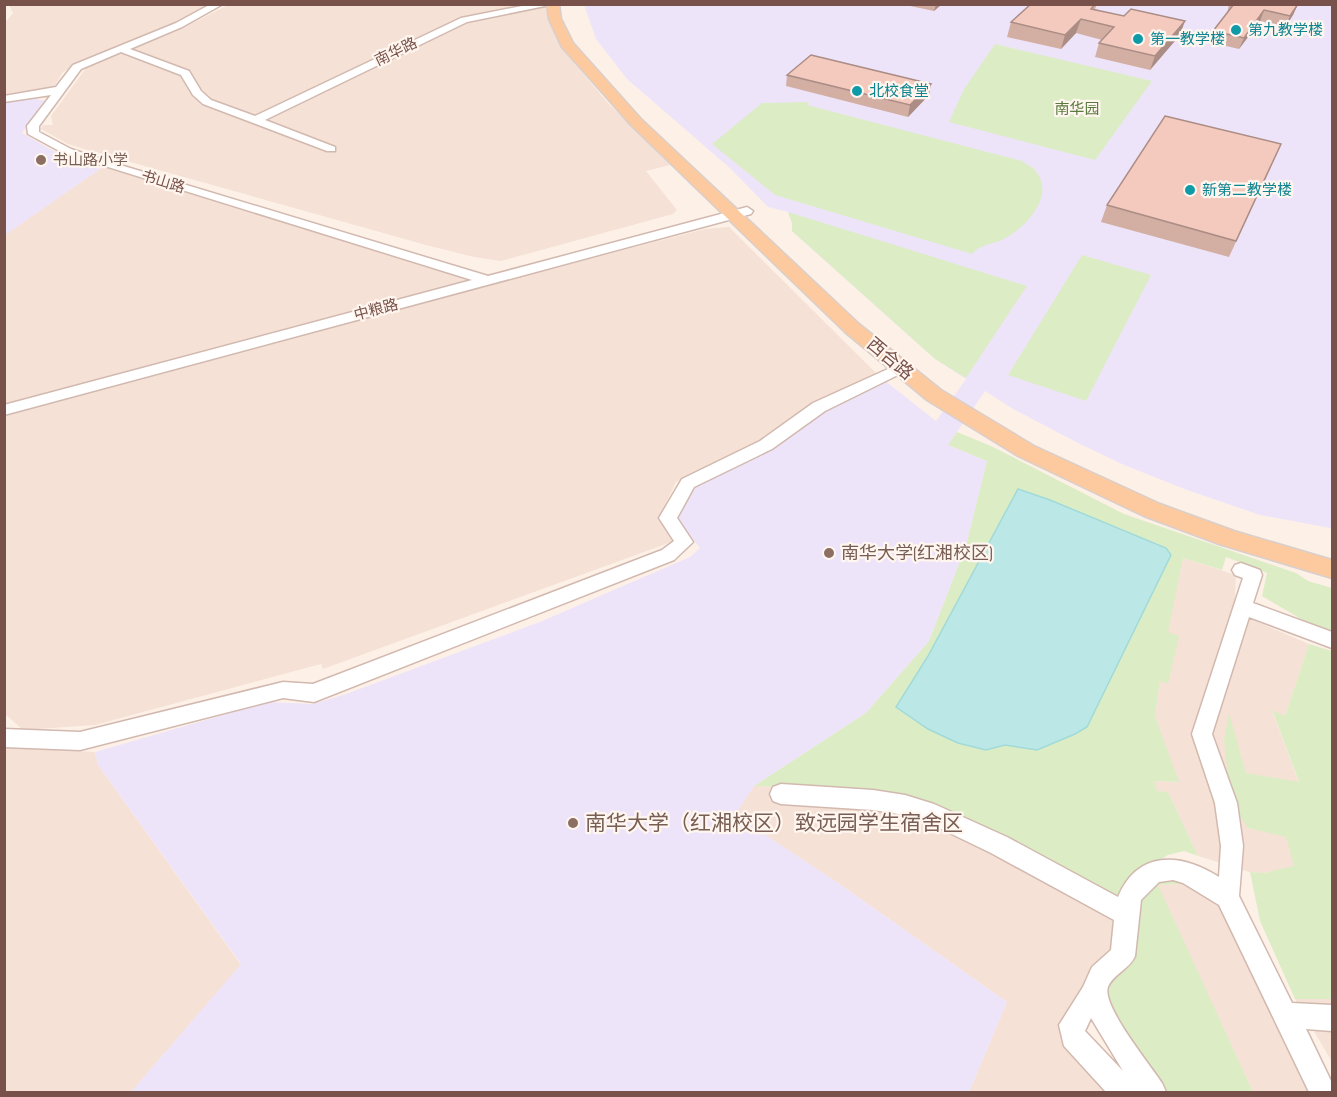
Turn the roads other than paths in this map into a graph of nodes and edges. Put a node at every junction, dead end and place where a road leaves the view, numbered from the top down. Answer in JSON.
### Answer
{"nodes":[{"id":1,"x":219,"y":4,"type":"edge"},
{"id":2,"x":553,"y":4,"type":"edge"},
{"id":3,"x":565,"y":4,"type":"edge"},
{"id":4,"x":545,"y":5,"type":"edge"},
{"id":5,"x":121,"y":49,"type":"junction"},
{"id":6,"x":59,"y":90,"type":"junction"},
{"id":7,"x":4,"y":99,"type":"edge"},
{"id":8,"x":255,"y":121,"type":"junction"},
{"id":9,"x":331,"y":149,"type":"dead end"},
{"id":10,"x":738,"y":211,"type":"junction"},
{"id":11,"x":418,"y":260,"type":"junction"},
{"id":12,"x":482,"y":279,"type":"junction"},
{"id":13,"x":427,"y":284,"type":"junction"},
{"id":14,"x":899,"y":369,"type":"junction"},
{"id":15,"x":4,"y":404,"type":"edge"},
{"id":16,"x":4,"y":410,"type":"edge"},
{"id":17,"x":1332,"y":555,"type":"edge"},
{"id":18,"x":1332,"y":569,"type":"edge"},
{"id":19,"x":1241,"y":570,"type":"dead end"},
{"id":20,"x":1243,"y":607,"type":"junction"},
{"id":21,"x":1332,"y":640,"type":"edge"},
{"id":22,"x":4,"y":738,"type":"edge"},
{"id":23,"x":781,"y":794,"type":"dead end"},
{"id":24,"x":1227,"y":897,"type":"junction"},
{"id":25,"x":1127,"y":914,"type":"junction"},
{"id":26,"x":1095,"y":991,"type":"junction"},
{"id":27,"x":1285,"y":1016,"type":"junction"},
{"id":28,"x":1332,"y":1018,"type":"edge"},
{"id":29,"x":1124,"y":1092,"type":"edge"},
{"id":30,"x":1153,"y":1092,"type":"edge"},
{"id":31,"x":1323,"y":1092,"type":"edge"}],
"edges":[{"from":1,"to":5,"type":"street","name":"书山路"},
{"from":2,"to":10,"type":"main road","name":"西合路"},
{"from":3,"to":10,"type":"main road","name":"西合路"},
{"from":4,"to":8,"type":"street","name":"南华路"},
{"from":5,"to":6,"type":"street","name":"书山路"},
{"from":5,"to":8,"type":"street"},
{"from":6,"to":7,"type":"street"},
{"from":6,"to":11,"type":"street","name":"书山路"},
{"from":8,"to":9,"type":"street"},
{"from":10,"to":12,"type":"street","name":"中粮路"},
{"from":10,"to":14,"type":"main road","name":"西合路"},
{"from":10,"to":17,"type":"main road","name":"西合路"},
{"from":11,"to":12,"type":"street","name":"书山路"},
{"from":11,"to":13,"type":"street"},
{"from":12,"to":13,"type":"street","name":"中粮路"},
{"from":12,"to":16,"type":"street","name":"中粮路"},
{"from":13,"to":15,"type":"street","name":"中粮路"},
{"from":14,"to":18,"type":"main road","name":"西合路"},
{"from":14,"to":22,"type":"street"},
{"from":19,"to":20,"type":"street"},
{"from":20,"to":21,"type":"street"},
{"from":20,"to":24,"type":"street"},
{"from":23,"to":25,"type":"street"},
{"from":24,"to":25,"type":"street"},
{"from":24,"to":27,"type":"street"},
{"from":25,"to":26,"type":"street"},
{"from":26,"to":29,"type":"street"},
{"from":26,"to":30,"type":"street"},
{"from":27,"to":28,"type":"street"},
{"from":27,"to":31,"type":"street"}]}
